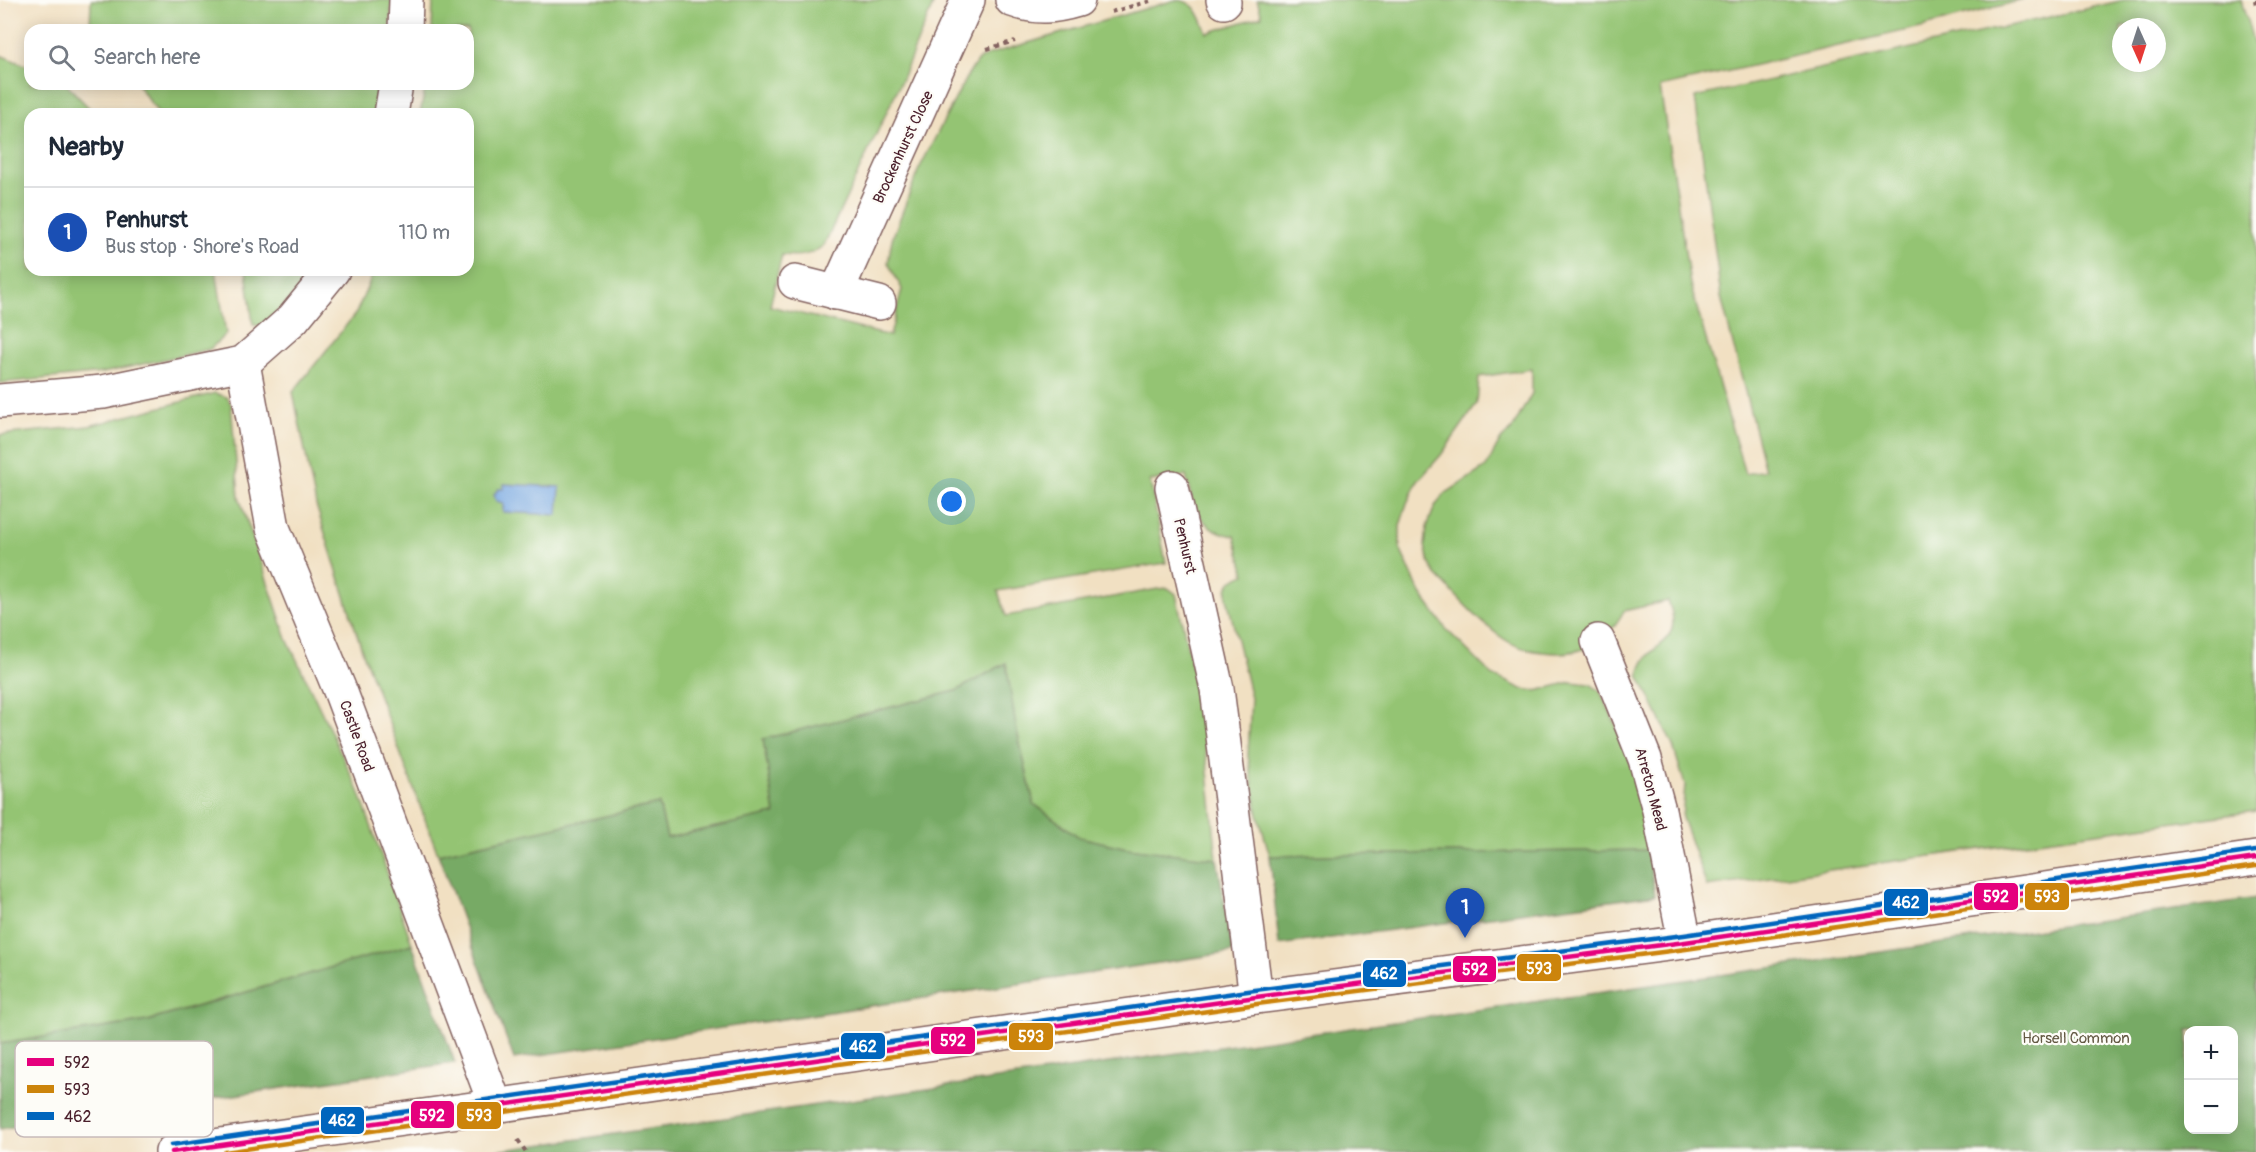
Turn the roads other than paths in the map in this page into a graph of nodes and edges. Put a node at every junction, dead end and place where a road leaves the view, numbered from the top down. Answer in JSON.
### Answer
{"nodes":[{"id":1,"x":406,"y":0,"type":"edge"},
{"id":2,"x":968,"y":0,"type":"edge"},
{"id":3,"x":1012,"y":0,"type":"edge"},
{"id":4,"x":1078,"y":0,"type":"edge"},
{"id":5,"x":405,"y":24,"type":"edge"},
{"id":6,"x":395,"y":90,"type":"edge"},
{"id":7,"x":392,"y":108,"type":"edge"},
{"id":8,"x":328,"y":276,"type":"edge"},
{"id":9,"x":795,"y":282,"type":"dead end"},
{"id":10,"x":836,"y":292,"type":"junction"},
{"id":11,"x":879,"y":303,"type":"dead end"},
{"id":12,"x":243,"y":363,"type":"junction"},
{"id":13,"x":0,"y":401,"type":"edge"},
{"id":14,"x":1172,"y":487,"type":"dead end"},
{"id":15,"x":1598,"y":641,"type":"dead end"},
{"id":16,"x":2256,"y":858,"type":"edge"},
{"id":17,"x":1685,"y":942,"type":"junction"},
{"id":18,"x":1256,"y":997,"type":"junction"},
{"id":19,"x":495,"y":1104,"type":"junction"},
{"id":20,"x":172,"y":1152,"type":"edge"}],
"edges":[{"from":1,"to":5,"type":"street"},
{"from":2,"to":10,"type":"street","name":"Brockenhurst Close"},
{"from":3,"to":4,"type":"street"},
{"from":6,"to":7,"type":"street"},
{"from":8,"to":12,"type":"street"},
{"from":9,"to":10,"type":"street"},
{"from":10,"to":11,"type":"street"},
{"from":12,"to":13,"type":"street"},
{"from":12,"to":19,"type":"street","name":"Castle Road"},
{"from":14,"to":18,"type":"street","name":"Penhurst"},
{"from":15,"to":17,"type":"street","name":"Arreton Mead"},
{"from":16,"to":17,"type":"street"},
{"from":17,"to":18,"type":"street"},
{"from":18,"to":19,"type":"street"},
{"from":19,"to":20,"type":"street"}]}
